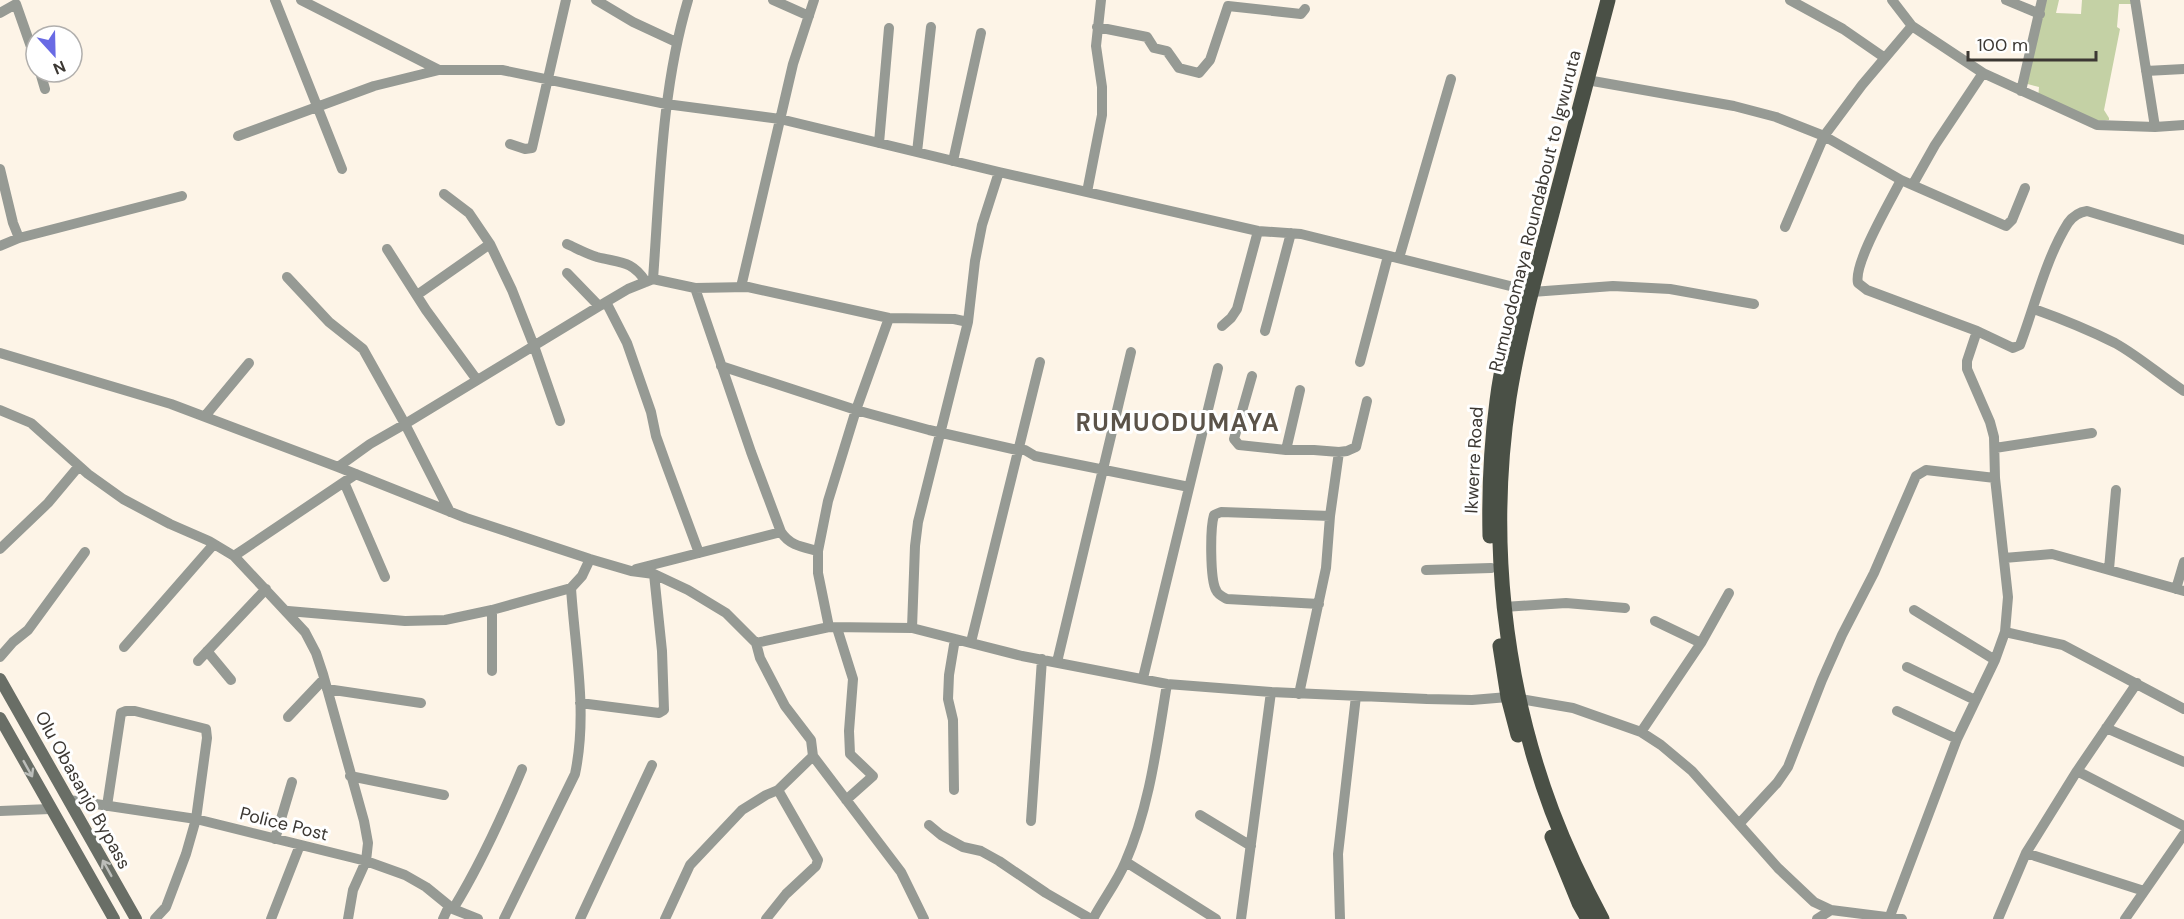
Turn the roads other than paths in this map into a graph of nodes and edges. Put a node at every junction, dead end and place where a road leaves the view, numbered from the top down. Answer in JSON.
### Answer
{"nodes":[{"id":1,"x":275,"y":0,"type":"edge"},
{"id":2,"x":302,"y":0,"type":"edge"},
{"id":3,"x":566,"y":0,"type":"edge"},
{"id":4,"x":596,"y":0,"type":"edge"},
{"id":5,"x":688,"y":0,"type":"edge"},
{"id":6,"x":773,"y":0,"type":"edge"},
{"id":7,"x":814,"y":0,"type":"edge"},
{"id":8,"x":1101,"y":0,"type":"edge"},
{"id":9,"x":1597,"y":0,"type":"edge"},
{"id":10,"x":1608,"y":0,"type":"edge"},
{"id":11,"x":1790,"y":0,"type":"edge"},
{"id":12,"x":1892,"y":0,"type":"edge"},
{"id":13,"x":2006,"y":0,"type":"edge"},
{"id":14,"x":2042,"y":0,"type":"edge"},
{"id":15,"x":2135,"y":0,"type":"edge"},
{"id":16,"x":21,"y":2,"type":"edge"},
{"id":17,"x":1305,"y":9,"type":"dead end"},
{"id":18,"x":0,"y":13,"type":"edge"},
{"id":19,"x":2040,"y":14,"type":"junction"},
{"id":20,"x":809,"y":16,"type":"junction"},
{"id":21,"x":27,"y":24,"type":"edge"},
{"id":22,"x":1912,"y":26,"type":"junction"},
{"id":23,"x":931,"y":27,"type":"dead end"},
{"id":24,"x":1097,"y":27,"type":"junction"},
{"id":25,"x":889,"y":28,"type":"dead end"},
{"id":26,"x":981,"y":33,"type":"dead end"},
{"id":27,"x":676,"y":42,"type":"junction"},
{"id":28,"x":1884,"y":58,"type":"junction"},
{"id":29,"x":2184,"y":69,"type":"edge"},
{"id":30,"x":439,"y":70,"type":"junction"},
{"id":31,"x":2146,"y":71,"type":"junction"},
{"id":32,"x":1983,"y":74,"type":"junction"},
{"id":33,"x":547,"y":78,"type":"junction"},
{"id":34,"x":1451,"y":79,"type":"dead end"},
{"id":35,"x":1587,"y":80,"type":"junction"},
{"id":36,"x":44,"y":84,"type":"edge"},
{"id":37,"x":45,"y":89,"type":"dead end"},
{"id":38,"x":2021,"y":91,"type":"junction"},
{"id":39,"x":666,"y":104,"type":"junction"},
{"id":40,"x":317,"y":105,"type":"junction"},
{"id":41,"x":780,"y":119,"type":"junction"},
{"id":42,"x":2184,"y":125,"type":"edge"},
{"id":43,"x":2155,"y":128,"type":"junction"},
{"id":44,"x":238,"y":136,"type":"dead end"},
{"id":45,"x":1824,"y":136,"type":"junction"},
{"id":46,"x":879,"y":143,"type":"junction"},
{"id":47,"x":510,"y":144,"type":"dead end"},
{"id":48,"x":917,"y":152,"type":"junction"},
{"id":49,"x":953,"y":161,"type":"junction"},
{"id":50,"x":0,"y":169,"type":"edge"},
{"id":51,"x":342,"y":169,"type":"dead end"},
{"id":52,"x":999,"y":172,"type":"junction"},
{"id":53,"x":1902,"y":180,"type":"junction"},
{"id":54,"x":1913,"y":184,"type":"junction"},
{"id":55,"x":2025,"y":188,"type":"dead end"},
{"id":56,"x":1087,"y":192,"type":"junction"},
{"id":57,"x":444,"y":194,"type":"dead end"},
{"id":58,"x":182,"y":196,"type":"dead end"},
{"id":59,"x":1785,"y":226,"type":"dead end"},
{"id":60,"x":1258,"y":231,"type":"junction"},
{"id":61,"x":1291,"y":233,"type":"junction"},
{"id":62,"x":19,"y":238,"type":"junction"},
{"id":63,"x":2184,"y":240,"type":"edge"},
{"id":64,"x":490,"y":244,"type":"junction"},
{"id":65,"x":567,"y":244,"type":"dead end"},
{"id":66,"x":0,"y":246,"type":"edge"},
{"id":67,"x":387,"y":249,"type":"dead end"},
{"id":68,"x":1394,"y":257,"type":"junction"},
{"id":69,"x":567,"y":273,"type":"dead end"},
{"id":70,"x":287,"y":277,"type":"dead end"},
{"id":71,"x":649,"y":281,"type":"junction"},
{"id":72,"x":741,"y":287,"type":"junction"},
{"id":73,"x":695,"y":288,"type":"junction"},
{"id":74,"x":1527,"y":291,"type":"junction"},
{"id":75,"x":417,"y":296,"type":"junction"},
{"id":76,"x":602,"y":304,"type":"junction"},
{"id":77,"x":1754,"y":304,"type":"dead end"},
{"id":78,"x":2034,"y":309,"type":"junction"},
{"id":79,"x":890,"y":318,"type":"junction"},
{"id":80,"x":968,"y":322,"type":"junction"},
{"id":81,"x":1222,"y":326,"type":"dead end"},
{"id":82,"x":1265,"y":331,"type":"dead end"},
{"id":83,"x":1977,"y":331,"type":"junction"},
{"id":84,"x":534,"y":346,"type":"junction"},
{"id":85,"x":1131,"y":352,"type":"dead end"},
{"id":86,"x":0,"y":353,"type":"edge"},
{"id":87,"x":1040,"y":362,"type":"dead end"},
{"id":88,"x":1360,"y":362,"type":"dead end"},
{"id":89,"x":249,"y":363,"type":"dead end"},
{"id":90,"x":721,"y":366,"type":"junction"},
{"id":91,"x":1218,"y":368,"type":"dead end"},
{"id":92,"x":1252,"y":376,"type":"dead end"},
{"id":93,"x":477,"y":380,"type":"junction"},
{"id":94,"x":1300,"y":390,"type":"dead end"},
{"id":95,"x":2184,"y":391,"type":"edge"},
{"id":96,"x":1367,"y":401,"type":"dead end"},
{"id":97,"x":0,"y":410,"type":"edge"},
{"id":98,"x":856,"y":410,"type":"junction"},
{"id":99,"x":204,"y":416,"type":"junction"},
{"id":100,"x":560,"y":421,"type":"dead end"},
{"id":101,"x":405,"y":424,"type":"junction"},
{"id":102,"x":940,"y":433,"type":"junction"},
{"id":103,"x":2092,"y":433,"type":"dead end"},
{"id":104,"x":1995,"y":448,"type":"junction"},
{"id":105,"x":1017,"y":450,"type":"junction"},
{"id":106,"x":1287,"y":450,"type":"junction"},
{"id":107,"x":1339,"y":452,"type":"junction"},
{"id":108,"x":79,"y":466,"type":"junction"},
{"id":109,"x":338,"y":466,"type":"junction"},
{"id":110,"x":1103,"y":470,"type":"junction"},
{"id":111,"x":356,"y":474,"type":"junction"},
{"id":112,"x":1995,"y":478,"type":"junction"},
{"id":113,"x":344,"y":482,"type":"junction"},
{"id":114,"x":1189,"y":487,"type":"junction"},
{"id":115,"x":2116,"y":490,"type":"dead end"},
{"id":116,"x":450,"y":512,"type":"junction"},
{"id":117,"x":1330,"y":516,"type":"junction"},
{"id":118,"x":781,"y":532,"type":"junction"},
{"id":119,"x":214,"y":544,"type":"junction"},
{"id":120,"x":0,"y":549,"type":"edge"},
{"id":121,"x":818,"y":551,"type":"junction"},
{"id":122,"x":85,"y":552,"type":"dead end"},
{"id":123,"x":699,"y":553,"type":"junction"},
{"id":124,"x":234,"y":556,"type":"junction"},
{"id":125,"x":2004,"y":558,"type":"junction"},
{"id":126,"x":590,"y":559,"type":"junction"},
{"id":127,"x":2184,"y":562,"type":"edge"},
{"id":128,"x":1491,"y":568,"type":"junction"},
{"id":129,"x":2109,"y":569,"type":"junction"},
{"id":130,"x":1426,"y":570,"type":"dead end"},
{"id":131,"x":631,"y":571,"type":"junction"},
{"id":132,"x":654,"y":574,"type":"junction"},
{"id":133,"x":385,"y":577,"type":"dead end"},
{"id":134,"x":571,"y":588,"type":"junction"},
{"id":135,"x":266,"y":589,"type":"junction"},
{"id":136,"x":2180,"y":590,"type":"edge"},
{"id":137,"x":1729,"y":593,"type":"dead end"},
{"id":138,"x":1319,"y":604,"type":"junction"},
{"id":139,"x":1504,"y":607,"type":"junction"},
{"id":140,"x":1625,"y":608,"type":"dead end"},
{"id":141,"x":492,"y":610,"type":"junction"},
{"id":142,"x":1914,"y":610,"type":"dead end"},
{"id":143,"x":288,"y":611,"type":"junction"},
{"id":144,"x":1655,"y":621,"type":"dead end"},
{"id":145,"x":833,"y":627,"type":"junction"},
{"id":146,"x":912,"y":628,"type":"junction"},
{"id":147,"x":2006,"y":633,"type":"junction"},
{"id":148,"x":955,"y":639,"type":"junction"},
{"id":149,"x":971,"y":642,"type":"junction"},
{"id":150,"x":756,"y":643,"type":"junction"},
{"id":151,"x":1701,"y":643,"type":"junction"},
{"id":152,"x":124,"y":647,"type":"dead end"},
{"id":153,"x":207,"y":651,"type":"junction"},
{"id":154,"x":0,"y":657,"type":"edge"},
{"id":155,"x":1041,"y":659,"type":"junction"},
{"id":156,"x":1995,"y":660,"type":"junction"},
{"id":157,"x":198,"y":661,"type":"dead end"},
{"id":158,"x":1057,"y":662,"type":"junction"},
{"id":159,"x":1907,"y":667,"type":"dead end"},
{"id":160,"x":492,"y":671,"type":"dead end"},
{"id":161,"x":1143,"y":678,"type":"junction"},
{"id":162,"x":0,"y":679,"type":"edge"},
{"id":163,"x":231,"y":680,"type":"dead end"},
{"id":164,"x":2137,"y":683,"type":"junction"},
{"id":165,"x":326,"y":684,"type":"junction"},
{"id":166,"x":1167,"y":684,"type":"junction"},
{"id":167,"x":1271,"y":692,"type":"junction"},
{"id":168,"x":1299,"y":694,"type":"junction"},
{"id":169,"x":1356,"y":696,"type":"junction"},
{"id":170,"x":1514,"y":698,"type":"junction"},
{"id":171,"x":1975,"y":700,"type":"junction"},
{"id":172,"x":421,"y":703,"type":"dead end"},
{"id":173,"x":580,"y":703,"type":"junction"},
{"id":174,"x":2184,"y":709,"type":"edge"},
{"id":175,"x":1897,"y":711,"type":"dead end"},
{"id":176,"x":288,"y":717,"type":"dead end"},
{"id":177,"x":0,"y":718,"type":"edge"},
{"id":178,"x":2106,"y":728,"type":"junction"},
{"id":179,"x":1641,"y":732,"type":"junction"},
{"id":180,"x":1957,"y":739,"type":"junction"},
{"id":181,"x":813,"y":756,"type":"junction"},
{"id":182,"x":2184,"y":762,"type":"edge"},
{"id":183,"x":652,"y":765,"type":"dead end"},
{"id":184,"x":522,"y":769,"type":"dead end"},
{"id":185,"x":2077,"y":771,"type":"junction"},
{"id":186,"x":350,"y":776,"type":"junction"},
{"id":187,"x":292,"y":782,"type":"dead end"},
{"id":188,"x":778,"y":790,"type":"junction"},
{"id":189,"x":954,"y":790,"type":"dead end"},
{"id":190,"x":444,"y":795,"type":"dead end"},
{"id":191,"x":69,"y":800,"type":"junction"},
{"id":192,"x":846,"y":800,"type":"junction"},
{"id":193,"x":107,"y":806,"type":"junction"},
{"id":194,"x":50,"y":808,"type":"junction"},
{"id":195,"x":0,"y":811,"type":"edge"},
{"id":196,"x":1200,"y":815,"type":"dead end"},
{"id":197,"x":195,"y":819,"type":"junction"},
{"id":198,"x":1031,"y":821,"type":"dead end"},
{"id":199,"x":1739,"y":824,"type":"junction"},
{"id":200,"x":928,"y":825,"type":"dead end"},
{"id":201,"x":2184,"y":826,"type":"edge"},
{"id":202,"x":2184,"y":834,"type":"edge"},
{"id":203,"x":275,"y":839,"type":"junction"},
{"id":204,"x":300,"y":845,"type":"junction"},
{"id":205,"x":1251,"y":846,"type":"junction"},
{"id":206,"x":2026,"y":854,"type":"junction"},
{"id":207,"x":366,"y":861,"type":"junction"},
{"id":208,"x":1126,"y":862,"type":"junction"},
{"id":209,"x":2144,"y":891,"type":"junction"},
{"id":210,"x":451,"y":908,"type":"junction"},
{"id":211,"x":1831,"y":910,"type":"junction"},
{"id":212,"x":1890,"y":916,"type":"junction"},
{"id":213,"x":2131,"y":917,"type":"edge"},
{"id":214,"x":114,"y":919,"type":"edge"},
{"id":215,"x":136,"y":919,"type":"edge"},
{"id":216,"x":155,"y":919,"type":"edge"},
{"id":217,"x":271,"y":919,"type":"edge"},
{"id":218,"x":348,"y":919,"type":"edge"},
{"id":219,"x":443,"y":919,"type":"edge"},
{"id":220,"x":478,"y":919,"type":"edge"},
{"id":221,"x":504,"y":919,"type":"edge"},
{"id":222,"x":580,"y":919,"type":"edge"},
{"id":223,"x":665,"y":919,"type":"edge"},
{"id":224,"x":766,"y":919,"type":"edge"},
{"id":225,"x":924,"y":919,"type":"edge"},
{"id":226,"x":1092,"y":919,"type":"edge"},
{"id":227,"x":1216,"y":919,"type":"edge"},
{"id":228,"x":1241,"y":919,"type":"edge"},
{"id":229,"x":1340,"y":919,"type":"edge"},
{"id":230,"x":1588,"y":919,"type":"edge"},
{"id":231,"x":1602,"y":919,"type":"edge"},
{"id":232,"x":1817,"y":919,"type":"edge"},
{"id":233,"x":1902,"y":919,"type":"edge"},
{"id":234,"x":1998,"y":919,"type":"edge"}],
"edges":[{"from":1,"to":40,"type":"street"},
{"from":2,"to":30,"type":"street"},
{"from":3,"to":33,"type":"street"},
{"from":4,"to":27,"type":"street"},
{"from":5,"to":27,"type":"street"},
{"from":6,"to":20,"type":"street"},
{"from":7,"to":20,"type":"street"},
{"from":8,"to":24,"type":"street"},
{"from":9,"to":74,"type":"main road","name":"Ikwerre Road"},
{"from":10,"to":35,"type":"main road","name":"Rumuodomaya Roundabout to Igwuruta"},
{"from":11,"to":28,"type":"street"},
{"from":12,"to":22,"type":"street"},
{"from":13,"to":19,"type":"street"},
{"from":14,"to":19,"type":"street"},
{"from":15,"to":31,"type":"street"},
{"from":16,"to":18,"type":"street"},
{"from":16,"to":21,"type":"street"},
{"from":17,"to":24,"type":"street"},
{"from":19,"to":38,"type":"street"},
{"from":20,"to":41,"type":"street"},
{"from":22,"to":28,"type":"street"},
{"from":22,"to":32,"type":"street"},
{"from":23,"to":48,"type":"street"},
{"from":24,"to":56,"type":"street"},
{"from":25,"to":46,"type":"street"},
{"from":26,"to":49,"type":"street"},
{"from":27,"to":39,"type":"street"},
{"from":28,"to":45,"type":"street"},
{"from":29,"to":31,"type":"street"},
{"from":30,"to":33,"type":"street"},
{"from":30,"to":40,"type":"street"},
{"from":31,"to":43,"type":"street"},
{"from":32,"to":38,"type":"street"},
{"from":32,"to":54,"type":"street"},
{"from":33,"to":39,"type":"street"},
{"from":33,"to":47,"type":"street"},
{"from":34,"to":68,"type":"street"},
{"from":35,"to":45,"type":"street"},
{"from":35,"to":74,"type":"main road","name":"Rumuodomaya Roundabout to Igwuruta"},
{"from":36,"to":37,"type":"street"},
{"from":38,"to":43,"type":"street"},
{"from":39,"to":41,"type":"street"},
{"from":39,"to":71,"type":"street"},
{"from":40,"to":44,"type":"street"},
{"from":40,"to":51,"type":"street"},
{"from":41,"to":46,"type":"street"},
{"from":41,"to":72,"type":"street"},
{"from":42,"to":43,"type":"street"},
{"from":45,"to":53,"type":"street"},
{"from":45,"to":59,"type":"street"},
{"from":46,"to":48,"type":"street"},
{"from":48,"to":49,"type":"street"},
{"from":49,"to":52,"type":"street"},
{"from":50,"to":62,"type":"street"},
{"from":52,"to":56,"type":"street"},
{"from":52,"to":80,"type":"street"},
{"from":53,"to":54,"type":"street"},
{"from":53,"to":83,"type":"street"},
{"from":54,"to":55,"type":"street"},
{"from":56,"to":60,"type":"street"},
{"from":57,"to":64,"type":"street"},
{"from":58,"to":62,"type":"street"},
{"from":60,"to":61,"type":"street"},
{"from":60,"to":81,"type":"street"},
{"from":61,"to":68,"type":"street"},
{"from":61,"to":82,"type":"street"},
{"from":62,"to":66,"type":"street"},
{"from":63,"to":78,"type":"street"},
{"from":64,"to":75,"type":"street"},
{"from":64,"to":84,"type":"street"},
{"from":65,"to":71,"type":"street"},
{"from":67,"to":75,"type":"street"},
{"from":68,"to":74,"type":"street"},
{"from":68,"to":88,"type":"street"},
{"from":69,"to":76,"type":"street"},
{"from":70,"to":101,"type":"street"},
{"from":71,"to":73,"type":"street"},
{"from":71,"to":76,"type":"street"},
{"from":72,"to":73,"type":"street"},
{"from":72,"to":79,"type":"street"},
{"from":73,"to":90,"type":"street"},
{"from":74,"to":77,"type":"street"},
{"from":74,"to":128,"type":"main road","name":"Ikwerre Road"},
{"from":74,"to":139,"type":"main road","name":"Rumuodomaya Roundabout to Igwuruta"},
{"from":75,"to":93,"type":"street"},
{"from":76,"to":84,"type":"street"},
{"from":76,"to":123,"type":"street"},
{"from":78,"to":83,"type":"street"},
{"from":78,"to":95,"type":"street"},
{"from":79,"to":80,"type":"street"},
{"from":79,"to":98,"type":"street"},
{"from":80,"to":102,"type":"street"},
{"from":83,"to":104,"type":"street"},
{"from":84,"to":93,"type":"street"},
{"from":84,"to":100,"type":"street"},
{"from":85,"to":110,"type":"street"},
{"from":86,"to":99,"type":"street"},
{"from":87,"to":105,"type":"street"},
{"from":89,"to":99,"type":"street"},
{"from":90,"to":98,"type":"street"},
{"from":90,"to":118,"type":"street"},
{"from":91,"to":114,"type":"street"},
{"from":92,"to":106,"type":"street"},
{"from":93,"to":101,"type":"street"},
{"from":94,"to":106,"type":"street"},
{"from":96,"to":107,"type":"street"},
{"from":97,"to":108,"type":"street"},
{"from":98,"to":102,"type":"street"},
{"from":98,"to":121,"type":"street"},
{"from":99,"to":109,"type":"street"},
{"from":101,"to":109,"type":"street"},
{"from":101,"to":116,"type":"street"},
{"from":102,"to":105,"type":"street"},
{"from":102,"to":146,"type":"street"},
{"from":103,"to":104,"type":"street"},
{"from":104,"to":112,"type":"street"},
{"from":105,"to":110,"type":"street"},
{"from":105,"to":149,"type":"street"},
{"from":106,"to":107,"type":"street"},
{"from":107,"to":117,"type":"street"},
{"from":108,"to":119,"type":"street"},
{"from":108,"to":120,"type":"street"},
{"from":109,"to":111,"type":"street"},
{"from":110,"to":114,"type":"street"},
{"from":110,"to":158,"type":"street"},
{"from":111,"to":113,"type":"street"},
{"from":111,"to":116,"type":"street"},
{"from":112,"to":125,"type":"street"},
{"from":112,"to":199,"type":"street"},
{"from":113,"to":124,"type":"street"},
{"from":113,"to":133,"type":"street"},
{"from":114,"to":161,"type":"street"},
{"from":115,"to":129,"type":"street"},
{"from":116,"to":126,"type":"street"},
{"from":117,"to":138,"type":"street"},
{"from":117,"to":138,"type":"street"},
{"from":118,"to":121,"type":"street"},
{"from":118,"to":123,"type":"street"},
{"from":119,"to":124,"type":"street"},
{"from":119,"to":152,"type":"street"},
{"from":121,"to":145,"type":"street"},
{"from":122,"to":154,"type":"street"},
{"from":123,"to":131,"type":"street"},
{"from":124,"to":135,"type":"street"},
{"from":125,"to":129,"type":"street"},
{"from":125,"to":147,"type":"street"},
{"from":126,"to":131,"type":"street"},
{"from":126,"to":134,"type":"street"},
{"from":127,"to":136,"type":"street"},
{"from":128,"to":130,"type":"street"},
{"from":128,"to":170,"type":"main road","name":"Ikwerre Road"},
{"from":129,"to":136,"type":"street"},
{"from":131,"to":132,"type":"street"},
{"from":132,"to":150,"type":"street"},
{"from":132,"to":173,"type":"street"},
{"from":134,"to":141,"type":"street"},
{"from":134,"to":173,"type":"street"},
{"from":135,"to":143,"type":"street"},
{"from":135,"to":153,"type":"street"},
{"from":137,"to":151,"type":"street"},
{"from":138,"to":168,"type":"street"},
{"from":139,"to":140,"type":"street"},
{"from":139,"to":170,"type":"main road","name":"Rumuodomaya Roundabout to Igwuruta"},
{"from":141,"to":143,"type":"street"},
{"from":141,"to":160,"type":"street"},
{"from":142,"to":156,"type":"street"},
{"from":143,"to":165,"type":"street"},
{"from":144,"to":151,"type":"street"},
{"from":145,"to":146,"type":"street"},
{"from":145,"to":150,"type":"street"},
{"from":145,"to":192,"type":"street"},
{"from":146,"to":148,"type":"street"},
{"from":147,"to":156,"type":"street"},
{"from":147,"to":164,"type":"street"},
{"from":148,"to":149,"type":"street"},
{"from":148,"to":189,"type":"street"},
{"from":149,"to":155,"type":"street"},
{"from":150,"to":181,"type":"street"},
{"from":151,"to":179,"type":"street"},
{"from":153,"to":157,"type":"street"},
{"from":153,"to":163,"type":"street"},
{"from":155,"to":158,"type":"street"},
{"from":155,"to":198,"type":"street"},
{"from":156,"to":171,"type":"street"},
{"from":158,"to":161,"type":"street"},
{"from":159,"to":171,"type":"street"},
{"from":161,"to":166,"type":"street"},
{"from":162,"to":191,"type":"main road","name":"Olu Obasanjo Bypass"},
{"from":164,"to":174,"type":"street"},
{"from":164,"to":178,"type":"street"},
{"from":165,"to":172,"type":"street"},
{"from":165,"to":176,"type":"street"},
{"from":165,"to":186,"type":"street"},
{"from":166,"to":167,"type":"street"},
{"from":166,"to":208,"type":"street"},
{"from":167,"to":168,"type":"street"},
{"from":167,"to":205,"type":"street"},
{"from":168,"to":169,"type":"street"},
{"from":169,"to":170,"type":"street"},
{"from":169,"to":229,"type":"street"},
{"from":170,"to":179,"type":"street"},
{"from":170,"to":230,"type":"main road","name":"Ikwerre Road"},
{"from":170,"to":231,"type":"main road","name":"Rumuodomaya Roundabout to Igwuruta"},
{"from":171,"to":180,"type":"street"},
{"from":173,"to":221,"type":"street"},
{"from":175,"to":180,"type":"street"},
{"from":177,"to":194,"type":"main road","one_way":true},
{"from":178,"to":182,"type":"street"},
{"from":178,"to":185,"type":"street"},
{"from":179,"to":199,"type":"street"},
{"from":180,"to":212,"type":"street"},
{"from":181,"to":188,"type":"street"},
{"from":181,"to":192,"type":"street"},
{"from":183,"to":222,"type":"street"},
{"from":184,"to":210,"type":"street"},
{"from":185,"to":201,"type":"street"},
{"from":185,"to":206,"type":"street"},
{"from":186,"to":190,"type":"street"},
{"from":186,"to":207,"type":"street"},
{"from":187,"to":203,"type":"street"},
{"from":188,"to":223,"type":"street"},
{"from":188,"to":224,"type":"street"},
{"from":191,"to":193,"type":"street","name":"Police Post"},
{"from":215,"to":191,"type":"main road","name":"Olu Obasanjo Bypass","one_way":true},
{"from":192,"to":225,"type":"street"},
{"from":193,"to":197,"type":"street","name":"Police Post"},
{"from":193,"to":197,"type":"street"},
{"from":194,"to":195,"type":"street"},
{"from":194,"to":214,"type":"main road"},
{"from":196,"to":205,"type":"street"},
{"from":197,"to":203,"type":"street","name":"Police Post"},
{"from":197,"to":216,"type":"street"},
{"from":199,"to":211,"type":"street"},
{"from":200,"to":226,"type":"street"},
{"from":202,"to":209,"type":"street"},
{"from":203,"to":204,"type":"street","name":"Police Post"},
{"from":204,"to":207,"type":"street","name":"Police Post"},
{"from":204,"to":217,"type":"street"},
{"from":205,"to":228,"type":"street"},
{"from":206,"to":209,"type":"street"},
{"from":206,"to":234,"type":"street"},
{"from":207,"to":210,"type":"street","name":"Police Post"},
{"from":207,"to":218,"type":"street"},
{"from":208,"to":226,"type":"street"},
{"from":208,"to":227,"type":"street"},
{"from":209,"to":213,"type":"street"},
{"from":210,"to":219,"type":"street"},
{"from":210,"to":220,"type":"street","name":"Police Post"},
{"from":211,"to":212,"type":"street"},
{"from":211,"to":232,"type":"street"},
{"from":212,"to":233,"type":"street"}]}
